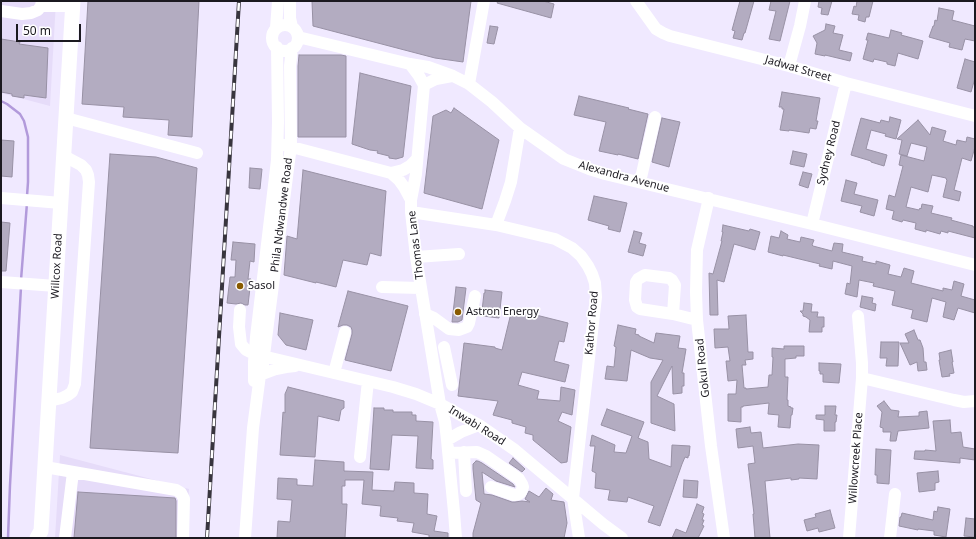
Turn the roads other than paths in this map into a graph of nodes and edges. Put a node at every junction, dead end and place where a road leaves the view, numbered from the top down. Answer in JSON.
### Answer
{"nodes":[{"id":1,"x":278,"y":1,"type":"edge"},
{"id":2,"x":290,"y":1,"type":"edge"},
{"id":3,"x":484,"y":1,"type":"edge"},
{"id":4,"x":636,"y":1,"type":"edge"},
{"id":5,"x":805,"y":1,"type":"edge"},
{"id":6,"x":41,"y":4,"type":"edge"},
{"id":7,"x":73,"y":4,"type":"edge"},
{"id":8,"x":1,"y":11,"type":"edge"},
{"id":9,"x":276,"y":28,"type":"junction"},
{"id":10,"x":294,"y":37,"type":"junction"},
{"id":11,"x":277,"y":47,"type":"junction"},
{"id":12,"x":410,"y":64,"type":"junction"},
{"id":13,"x":789,"y":66,"type":"junction"},
{"id":14,"x":454,"y":76,"type":"junction"},
{"id":15,"x":846,"y":83,"type":"junction"},
{"id":16,"x":469,"y":84,"type":"junction"},
{"id":17,"x":424,"y":85,"type":"junction"},
{"id":18,"x":975,"y":116,"type":"edge"},
{"id":19,"x":655,"y":117,"type":"dead end"},
{"id":20,"x":66,"y":118,"type":"junction"},
{"id":21,"x":520,"y":128,"type":"junction"},
{"id":22,"x":278,"y":144,"type":"junction"},
{"id":23,"x":291,"y":146,"type":"junction"},
{"id":24,"x":197,"y":153,"type":"dead end"},
{"id":25,"x":64,"y":156,"type":"junction"},
{"id":26,"x":417,"y":159,"type":"junction"},
{"id":27,"x":391,"y":173,"type":"junction"},
{"id":28,"x":640,"y":182,"type":"junction"},
{"id":29,"x":1,"y":198,"type":"edge"},
{"id":30,"x":709,"y":198,"type":"junction"},
{"id":31,"x":61,"y":203,"type":"junction"},
{"id":32,"x":411,"y":206,"type":"junction"},
{"id":33,"x":812,"y":224,"type":"junction"},
{"id":34,"x":496,"y":225,"type":"junction"},
{"id":35,"x":459,"y":254,"type":"dead end"},
{"id":36,"x":416,"y":257,"type":"junction"},
{"id":37,"x":975,"y":265,"type":"edge"},
{"id":38,"x":6,"y":283,"type":"edge"},
{"id":39,"x":56,"y":286,"type":"junction"},
{"id":40,"x":382,"y":288,"type":"dead end"},
{"id":41,"x":421,"y":288,"type":"junction"},
{"id":42,"x":475,"y":296,"type":"dead end"},
{"id":43,"x":240,"y":310,"type":"dead end"},
{"id":44,"x":425,"y":314,"type":"junction"},
{"id":45,"x":673,"y":314,"type":"dead end"},
{"id":46,"x":858,"y":316,"type":"dead end"},
{"id":47,"x":697,"y":320,"type":"junction"},
{"id":48,"x":345,"y":332,"type":"dead end"},
{"id":49,"x":259,"y":355,"type":"junction"},
{"id":50,"x":432,"y":356,"type":"junction"},
{"id":51,"x":304,"y":366,"type":"junction"},
{"id":52,"x":334,"y":373,"type":"junction"},
{"id":53,"x":260,"y":376,"type":"junction"},
{"id":54,"x":862,"y":378,"type":"junction"},
{"id":55,"x":368,"y":381,"type":"junction"},
{"id":56,"x":452,"y":384,"type":"dead end"},
{"id":57,"x":49,"y":401,"type":"junction"},
{"id":58,"x":975,"y":401,"type":"edge"},
{"id":59,"x":440,"y":404,"type":"junction"},
{"id":60,"x":479,"y":425,"type":"junction"},
{"id":61,"x":253,"y":428,"type":"junction"},
{"id":62,"x":448,"y":446,"type":"junction"},
{"id":63,"x":464,"y":452,"type":"junction"},
{"id":64,"x":360,"y":458,"type":"dead end"},
{"id":65,"x":45,"y":467,"type":"junction"},
{"id":66,"x":74,"y":472,"type":"junction"},
{"id":67,"x":491,"y":487,"type":"dead end"},
{"id":68,"x":466,"y":490,"type":"dead end"},
{"id":69,"x":895,"y":494,"type":"dead end"},
{"id":70,"x":573,"y":498,"type":"junction"},
{"id":71,"x":588,"y":512,"type":"junction"},
{"id":72,"x":578,"y":534,"type":"edge"},
{"id":73,"x":41,"y":536,"type":"edge"},
{"id":74,"x":65,"y":538,"type":"edge"},
{"id":75,"x":184,"y":538,"type":"edge"},
{"id":76,"x":245,"y":538,"type":"edge"},
{"id":77,"x":456,"y":538,"type":"edge"},
{"id":78,"x":622,"y":538,"type":"edge"},
{"id":79,"x":724,"y":538,"type":"edge"},
{"id":80,"x":849,"y":538,"type":"edge"},
{"id":81,"x":890,"y":538,"type":"edge"}],
"edges":[{"from":1,"to":9,"type":"street"},
{"from":2,"to":10,"type":"street","name":"Phila Ndwandwe Road"},
{"from":3,"to":16,"type":"street"},
{"from":4,"to":13,"type":"street","name":"Jadwat Street"},
{"from":5,"to":13,"type":"street"},
{"from":6,"to":7,"type":"street"},
{"from":6,"to":8,"type":"street"},
{"from":7,"to":20,"type":"main road","name":"Willcox Road"},
{"from":9,"to":10,"type":"street"},
{"from":9,"to":11,"type":"street"},
{"from":10,"to":11,"type":"street"},
{"from":10,"to":12,"type":"street","name":"Alexandra Avenue"},
{"from":10,"to":23,"type":"street","name":"Phila Ndwandwe Road"},
{"from":11,"to":22,"type":"street","name":"Phila Ndwandwe Road"},
{"from":12,"to":14,"type":"street","name":"Alexandra Avenue"},
{"from":12,"to":17,"type":"street"},
{"from":13,"to":15,"type":"street","name":"Jadwat Street"},
{"from":14,"to":16,"type":"street","name":"Alexandra Avenue"},
{"from":14,"to":17,"type":"street"},
{"from":15,"to":18,"type":"street","name":"Jadwat Street"},
{"from":15,"to":33,"type":"street","name":"Sydney Road"},
{"from":16,"to":21,"type":"street","name":"Alexandra Avenue"},
{"from":17,"to":26,"type":"street","name":"Thomas Lane"},
{"from":19,"to":28,"type":"street"},
{"from":20,"to":24,"type":"street"},
{"from":20,"to":25,"type":"main road","name":"Willcox Road"},
{"from":21,"to":28,"type":"street","name":"Alexandra Avenue"},
{"from":21,"to":34,"type":"street"},
{"from":22,"to":23,"type":"street"},
{"from":22,"to":49,"type":"street","name":"Phila Ndwandwe Road"},
{"from":23,"to":27,"type":"street"},
{"from":23,"to":49,"type":"street","name":"Phila Ndwandwe Road"},
{"from":25,"to":31,"type":"main road","name":"Willcox Road"},
{"from":25,"to":57,"type":"street"},
{"from":26,"to":27,"type":"street"},
{"from":26,"to":32,"type":"street","name":"Thomas Lane"},
{"from":27,"to":32,"type":"street"},
{"from":28,"to":30,"type":"street","name":"Alexandra Avenue"},
{"from":29,"to":31,"type":"street"},
{"from":30,"to":33,"type":"street","name":"Alexandra Avenue"},
{"from":30,"to":47,"type":"street","name":"Gokul Road"},
{"from":31,"to":39,"type":"main road","name":"Willcox Road"},
{"from":32,"to":34,"type":"street","name":"Kathor Road"},
{"from":32,"to":36,"type":"street","name":"Thomas Lane"},
{"from":33,"to":37,"type":"street","name":"Alexandra Avenue"},
{"from":34,"to":70,"type":"street","name":"Kathor Road"},
{"from":35,"to":36,"type":"street"},
{"from":36,"to":41,"type":"street","name":"Thomas Lane"},
{"from":38,"to":39,"type":"street"},
{"from":39,"to":57,"type":"main road","name":"Willcox Road"},
{"from":40,"to":41,"type":"street"},
{"from":41,"to":44,"type":"street","name":"Thomas Lane"},
{"from":42,"to":44,"type":"street"},
{"from":43,"to":49,"type":"street"},
{"from":44,"to":50,"type":"street","name":"Thomas Lane"},
{"from":45,"to":47,"type":"street"},
{"from":46,"to":54,"type":"street","name":"Willowcreek Place"},
{"from":47,"to":79,"type":"street","name":"Gokul Road"},
{"from":48,"to":52,"type":"street"},
{"from":49,"to":51,"type":"street","name":"Inwabi Road"},
{"from":49,"to":53,"type":"street","name":"Phila Ndwandwe Road"},
{"from":49,"to":61,"type":"street","name":"Phila Ndwandwe Road"},
{"from":50,"to":56,"type":"street"},
{"from":50,"to":59,"type":"street","name":"Thomas Lane"},
{"from":51,"to":52,"type":"street","name":"Inwabi Road"},
{"from":51,"to":53,"type":"street","name":"Inwabi Road"},
{"from":52,"to":55,"type":"street","name":"Inwabi Road"},
{"from":53,"to":61,"type":"street","name":"Phila Ndwandwe Road"},
{"from":54,"to":58,"type":"street"},
{"from":54,"to":80,"type":"street","name":"Willowcreek Place"},
{"from":55,"to":59,"type":"street","name":"Inwabi Road"},
{"from":55,"to":64,"type":"street"},
{"from":57,"to":65,"type":"main road","name":"Willcox Road"},
{"from":59,"to":60,"type":"street","name":"Inwabi Road"},
{"from":59,"to":62,"type":"street","name":"Thomas Lane"},
{"from":60,"to":62,"type":"street"},
{"from":60,"to":70,"type":"street","name":"Inwabi Road"},
{"from":61,"to":76,"type":"street","name":"Phila Ndwandwe Road"},
{"from":62,"to":63,"type":"street"},
{"from":62,"to":77,"type":"street","name":"Thomas Lane"},
{"from":63,"to":67,"type":"street"},
{"from":63,"to":68,"type":"street"},
{"from":65,"to":66,"type":"street"},
{"from":65,"to":73,"type":"main road","name":"Willcox Road"},
{"from":66,"to":74,"type":"street"},
{"from":66,"to":75,"type":"street"},
{"from":69,"to":81,"type":"street"},
{"from":70,"to":71,"type":"street","name":"Inwabi Road"},
{"from":70,"to":72,"type":"street","name":"Kathor Road"},
{"from":71,"to":72,"type":"street"},
{"from":71,"to":78,"type":"street","name":"Inwabi Road"}]}
